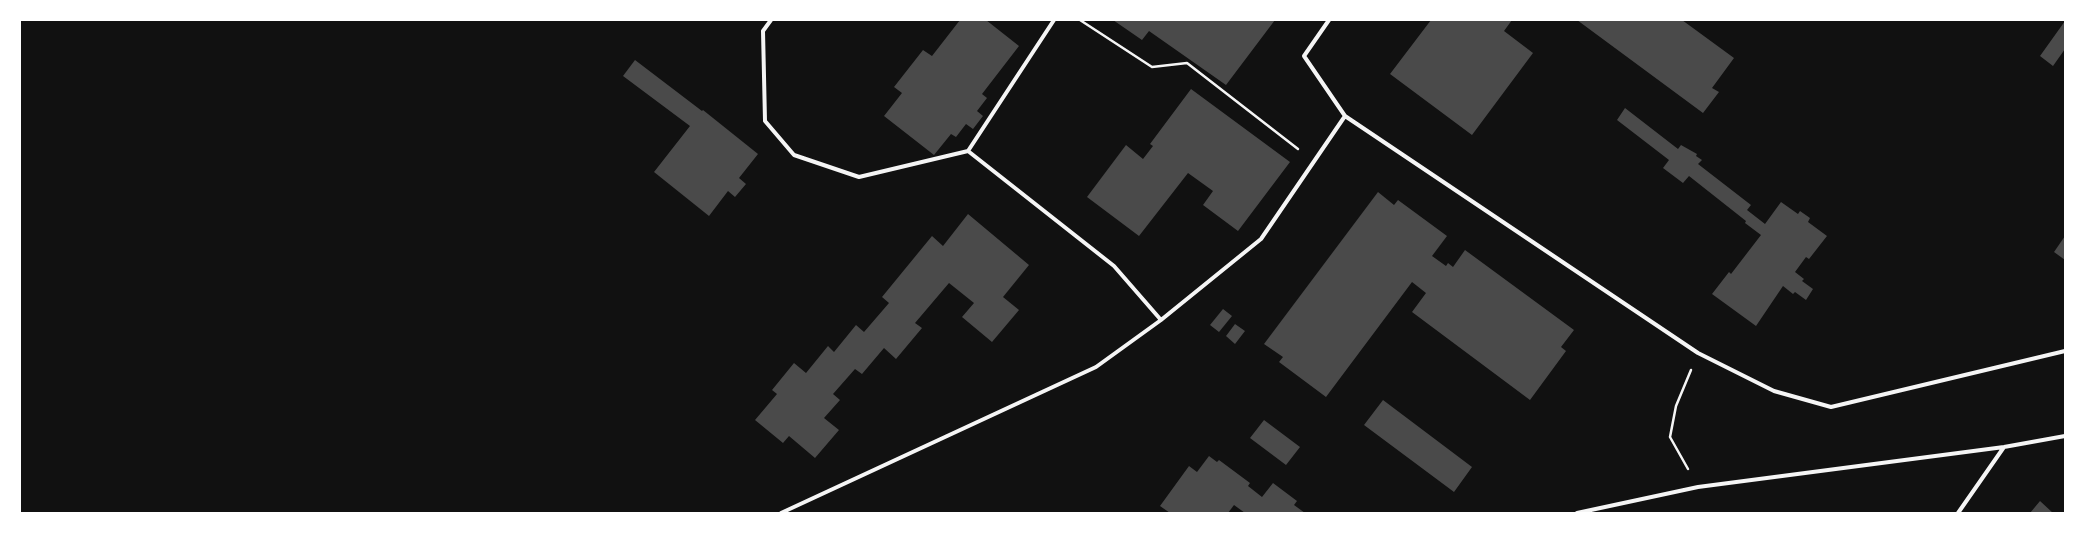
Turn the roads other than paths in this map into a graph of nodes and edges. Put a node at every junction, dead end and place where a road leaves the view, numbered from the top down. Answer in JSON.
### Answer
{"nodes":[{"id":1,"x":771,"y":20,"type":"edge"},
{"id":2,"x":1054,"y":20,"type":"edge"},
{"id":3,"x":1329,"y":20,"type":"edge"},
{"id":4,"x":1345,"y":116,"type":"junction"},
{"id":5,"x":968,"y":151,"type":"junction"},
{"id":6,"x":1161,"y":320,"type":"junction"},
{"id":7,"x":2065,"y":352,"type":"edge"},
{"id":8,"x":2065,"y":436,"type":"edge"},
{"id":9,"x":2004,"y":447,"type":"junction"},
{"id":10,"x":781,"y":513,"type":"edge"},
{"id":11,"x":1577,"y":513,"type":"edge"},
{"id":12,"x":1958,"y":513,"type":"edge"}],
"edges":[{"from":1,"to":5,"type":"street"},
{"from":2,"to":5,"type":"street"},
{"from":3,"to":4,"type":"street"},
{"from":4,"to":6,"type":"street"},
{"from":4,"to":7,"type":"street"},
{"from":5,"to":6,"type":"street"},
{"from":6,"to":10,"type":"street"},
{"from":8,"to":9,"type":"street"},
{"from":9,"to":11,"type":"street"},
{"from":9,"to":12,"type":"street"}]}
